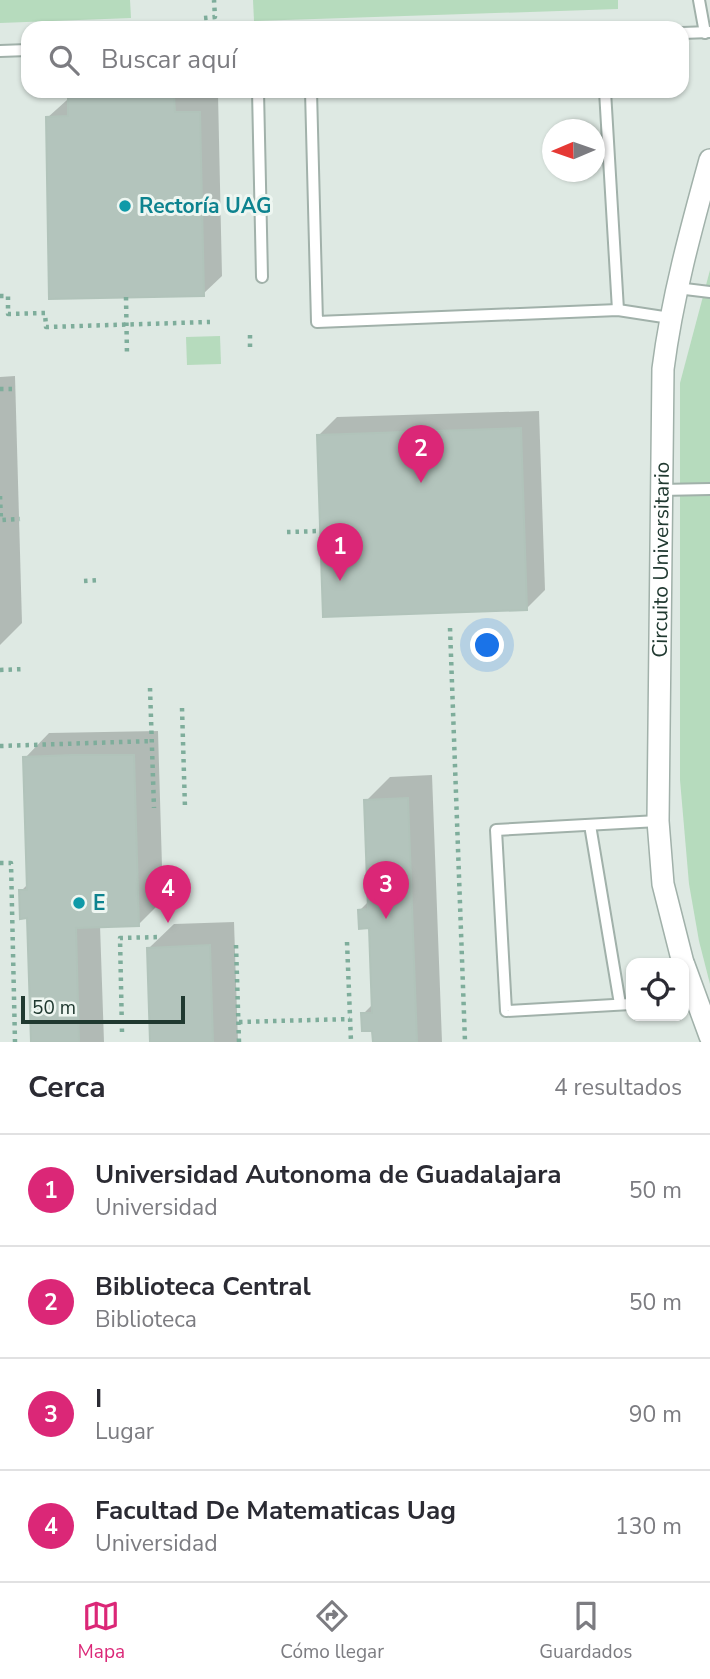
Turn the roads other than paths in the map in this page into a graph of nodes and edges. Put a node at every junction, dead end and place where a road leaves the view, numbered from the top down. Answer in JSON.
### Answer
{"nodes":[{"id":1,"x":699,"y":0,"type":"edge"},
{"id":2,"x":708,"y":32,"type":"edge"},
{"id":3,"x":689,"y":33,"type":"edge"},
{"id":4,"x":21,"y":50,"type":"edge"},
{"id":5,"x":0,"y":51,"type":"edge"},
{"id":6,"x":258,"y":98,"type":"edge"},
{"id":7,"x":311,"y":98,"type":"edge"},
{"id":8,"x":605,"y":98,"type":"edge"},
{"id":9,"x":710,"y":160,"type":"edge"},
{"id":10,"x":262,"y":277,"type":"dead end"},
{"id":11,"x":677,"y":288,"type":"junction"},
{"id":12,"x":710,"y":292,"type":"edge"},
{"id":13,"x":618,"y":310,"type":"junction"},
{"id":14,"x":670,"y":318,"type":"junction"},
{"id":15,"x":710,"y":489,"type":"edge"},
{"id":16,"x":660,"y":490,"type":"junction"},
{"id":17,"x":658,"y":821,"type":"junction"},
{"id":18,"x":590,"y":825,"type":"junction"},
{"id":19,"x":682,"y":958,"type":"edge"},
{"id":20,"x":690,"y":1000,"type":"edge"},
{"id":21,"x":626,"y":1004,"type":"edge"},
{"id":22,"x":710,"y":1036,"type":"edge"}],
"edges":[{"from":1,"to":2,"type":"lane"},
{"from":2,"to":3,"type":"lane"},
{"from":4,"to":5,"type":"lane"},
{"from":6,"to":10,"type":"lane"},
{"from":7,"to":13,"type":"lane"},
{"from":8,"to":13,"type":"lane"},
{"from":9,"to":11,"type":"street","name":"Circuito Universitario"},
{"from":11,"to":12,"type":"lane"},
{"from":11,"to":14,"type":"street","name":"Circuito Universitario"},
{"from":13,"to":14,"type":"lane"},
{"from":14,"to":16,"type":"street","name":"Circuito Universitario"},
{"from":15,"to":16,"type":"lane"},
{"from":16,"to":17,"type":"street","name":"Circuito Universitario"},
{"from":17,"to":18,"type":"lane"},
{"from":17,"to":19,"type":"street","name":"Circuito Universitario"},
{"from":18,"to":21,"type":"lane"},
{"from":18,"to":21,"type":"lane"},
{"from":20,"to":22,"type":"street","name":"Circuito Universitario"}]}
